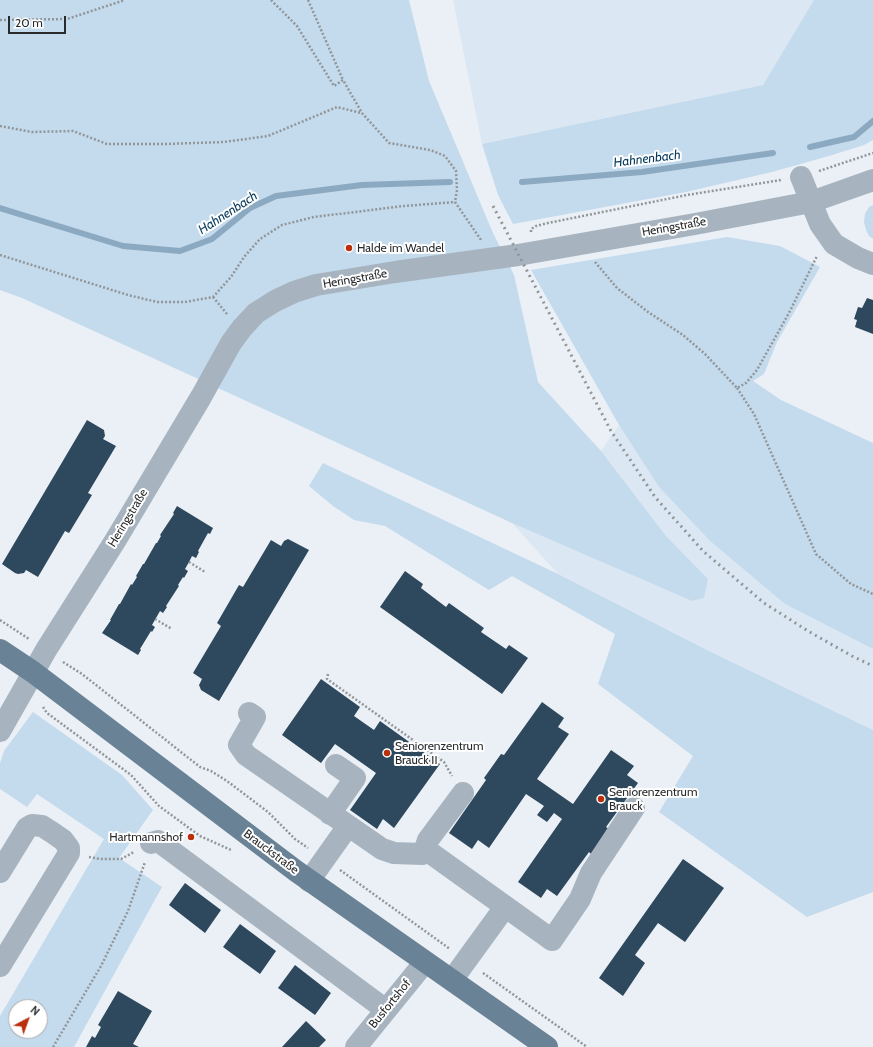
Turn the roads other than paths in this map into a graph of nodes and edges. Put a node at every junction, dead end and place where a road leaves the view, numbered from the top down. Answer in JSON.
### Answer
{"nodes":[{"id":1,"x":801,"y":177,"type":"dead end"},
{"id":2,"x":868,"y":182,"type":"edge"},
{"id":3,"x":810,"y":202,"type":"junction"},
{"id":4,"x":873,"y":264,"type":"edge"},
{"id":5,"x":0,"y":650,"type":"edge"},
{"id":6,"x":33,"y":672,"type":"junction"},
{"id":7,"x":249,"y":713,"type":"dead end"},
{"id":8,"x":0,"y":731,"type":"edge"},
{"id":9,"x":336,"y":765,"type":"dead end"},
{"id":10,"x":463,"y":793,"type":"road end"},
{"id":11,"x":634,"y":808,"type":"dead end"},
{"id":12,"x":339,"y":820,"type":"junction"},
{"id":13,"x":151,"y":843,"type":"road end"},
{"id":14,"x":425,"y":849,"type":"junction"},
{"id":15,"x":0,"y":872,"type":"edge"},
{"id":16,"x":309,"y":880,"type":"junction"},
{"id":17,"x":505,"y":907,"type":"junction"},
{"id":18,"x":425,"y":962,"type":"junction"},
{"id":19,"x":0,"y":966,"type":"edge"},
{"id":20,"x":452,"y":980,"type":"junction"},
{"id":21,"x":386,"y":1010,"type":"junction"},
{"id":22,"x":356,"y":1047,"type":"edge"},
{"id":23,"x":547,"y":1047,"type":"edge"}],
"edges":[{"from":1,"to":3,"type":"street"},
{"from":2,"to":3,"type":"street","name":"Heringstraße"},
{"from":3,"to":4,"type":"street"},
{"from":3,"to":6,"type":"street","name":"Heringstraße"},
{"from":5,"to":6,"type":"main road","name":"Brauckstraße"},
{"from":6,"to":8,"type":"street"},
{"from":6,"to":16,"type":"main road","name":"Brauckstraße"},
{"from":7,"to":12,"type":"street"},
{"from":9,"to":12,"type":"street"},
{"from":10,"to":14,"type":"street"},
{"from":11,"to":17,"type":"street"},
{"from":12,"to":14,"type":"street"},
{"from":12,"to":16,"type":"street"},
{"from":13,"to":21,"type":"street"},
{"from":14,"to":17,"type":"street"},
{"from":15,"to":19,"type":"street"},
{"from":16,"to":18,"type":"main road","name":"Brauckstraße"},
{"from":17,"to":20,"type":"street"},
{"from":18,"to":20,"type":"main road","name":"Brauckstraße"},
{"from":18,"to":21,"type":"street","name":"Busfortshof"},
{"from":20,"to":23,"type":"main road","name":"Brauckstraße"},
{"from":21,"to":22,"type":"street","name":"Busfortshof"}]}
